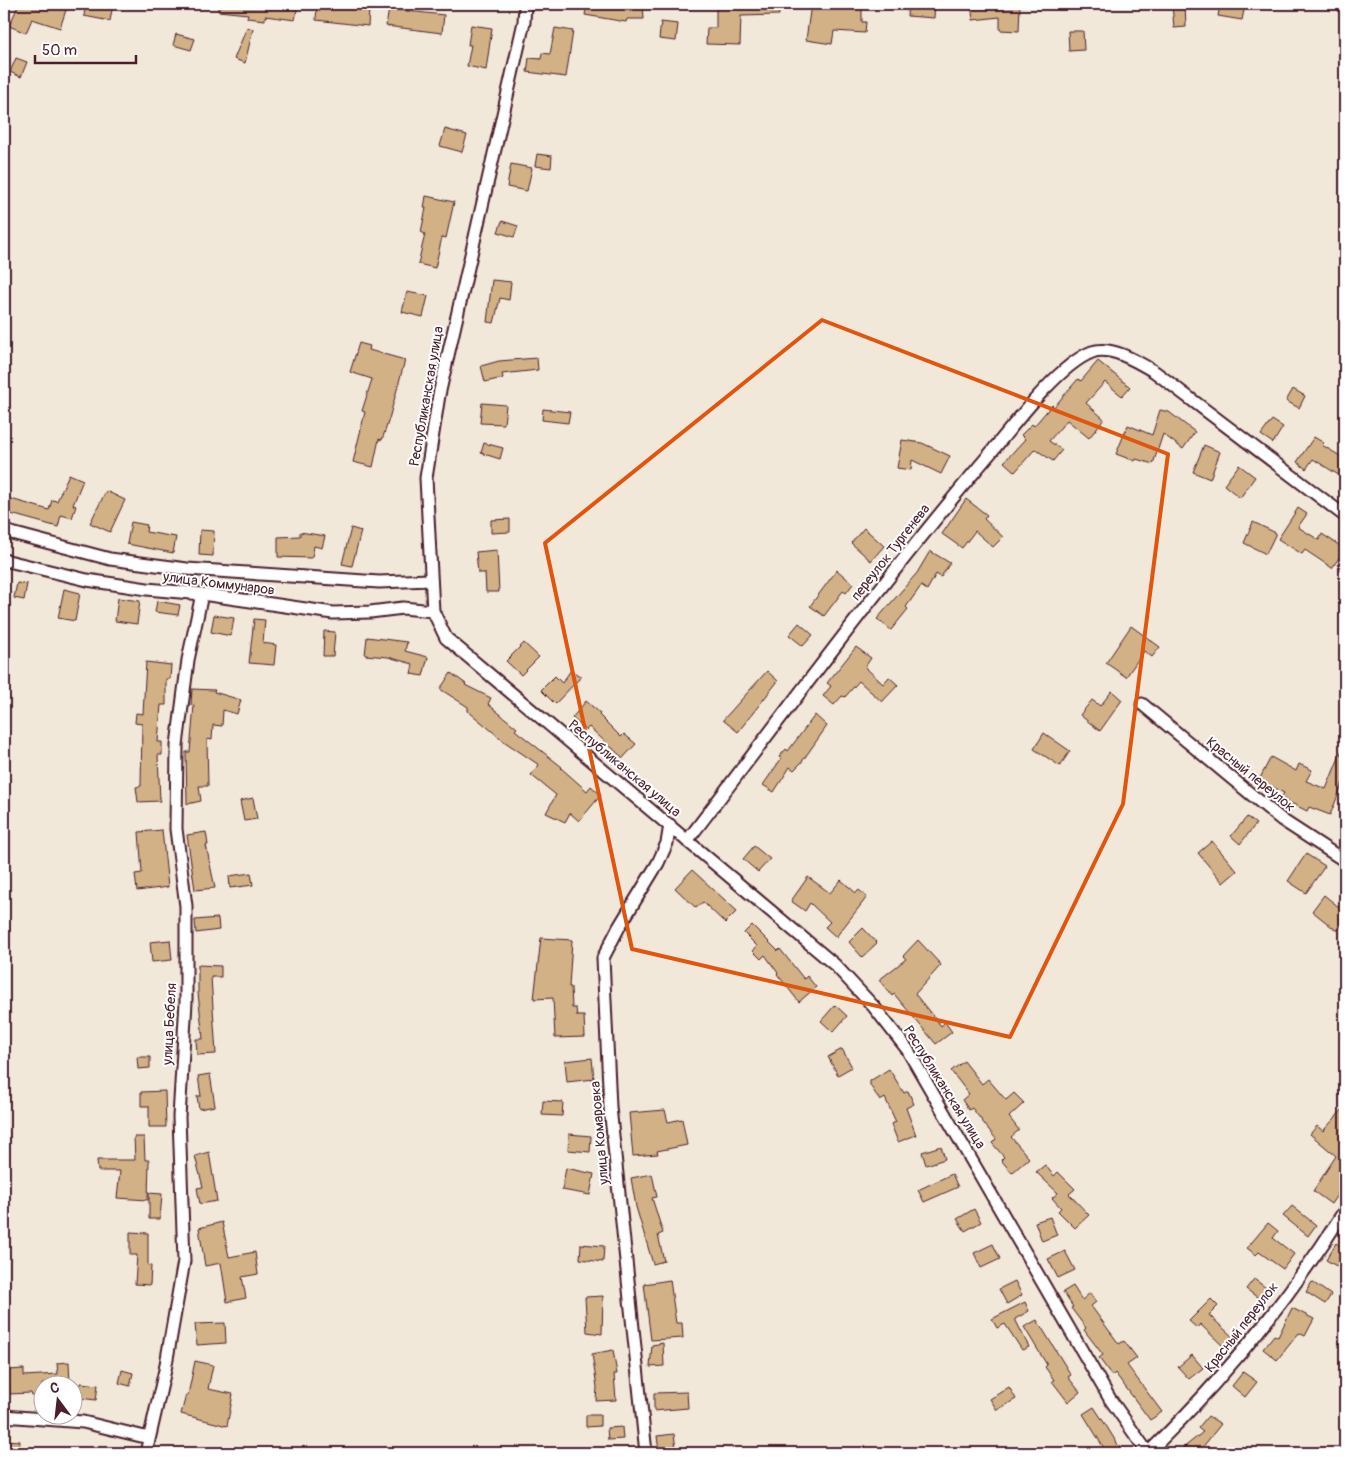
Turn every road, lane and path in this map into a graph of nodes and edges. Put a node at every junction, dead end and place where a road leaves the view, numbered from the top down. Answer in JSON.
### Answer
{"nodes":[{"id":1,"x":526,"y":4,"type":"edge"},
{"id":2,"x":1345,"y":516,"type":"edge"},
{"id":3,"x":4,"y":531,"type":"edge"},
{"id":4,"x":4,"y":560,"type":"edge"},
{"id":5,"x":430,"y":580,"type":"junction"},
{"id":6,"x":202,"y":594,"type":"junction"},
{"id":7,"x":434,"y":611,"type":"junction"},
{"id":8,"x":1142,"y":704,"type":"dead end"},
{"id":9,"x":670,"y":826,"type":"junction"},
{"id":10,"x":687,"y":840,"type":"junction"},
{"id":11,"x":1345,"y":861,"type":"edge"},
{"id":12,"x":1345,"y":1210,"type":"edge"},
{"id":13,"x":4,"y":1416,"type":"edge"},
{"id":14,"x":149,"y":1438,"type":"junction"},
{"id":15,"x":146,"y":1453,"type":"edge"},
{"id":16,"x":646,"y":1453,"type":"edge"},
{"id":17,"x":1148,"y":1453,"type":"edge"}],
"edges":[{"from":1,"to":5,"type":"street","name":"Республиканская улица"},
{"from":2,"to":10,"type":"street","name":"переулок Тургенева"},
{"from":3,"to":5,"type":"street","name":"улица Коммунаров"},
{"from":4,"to":6,"type":"street","name":"улица Коммунаров"},
{"from":5,"to":7,"type":"street","name":"Республиканская улица"},
{"from":6,"to":7,"type":"street","name":"улица Коммунаров"},
{"from":6,"to":14,"type":"street","name":"улица Бебеля"},
{"from":7,"to":9,"type":"street","name":"Республиканская улица"},
{"from":8,"to":11,"type":"street","name":"Красный переулок"},
{"from":9,"to":10,"type":"street","name":"Республиканская улица"},
{"from":9,"to":16,"type":"street","name":"улица Комаровка"},
{"from":10,"to":17,"type":"street","name":"Республиканская улица"},
{"from":12,"to":17,"type":"street","name":"Красный переулок"},
{"from":13,"to":14,"type":"street"},
{"from":14,"to":15,"type":"street","name":"улица Бебеля"}]}
